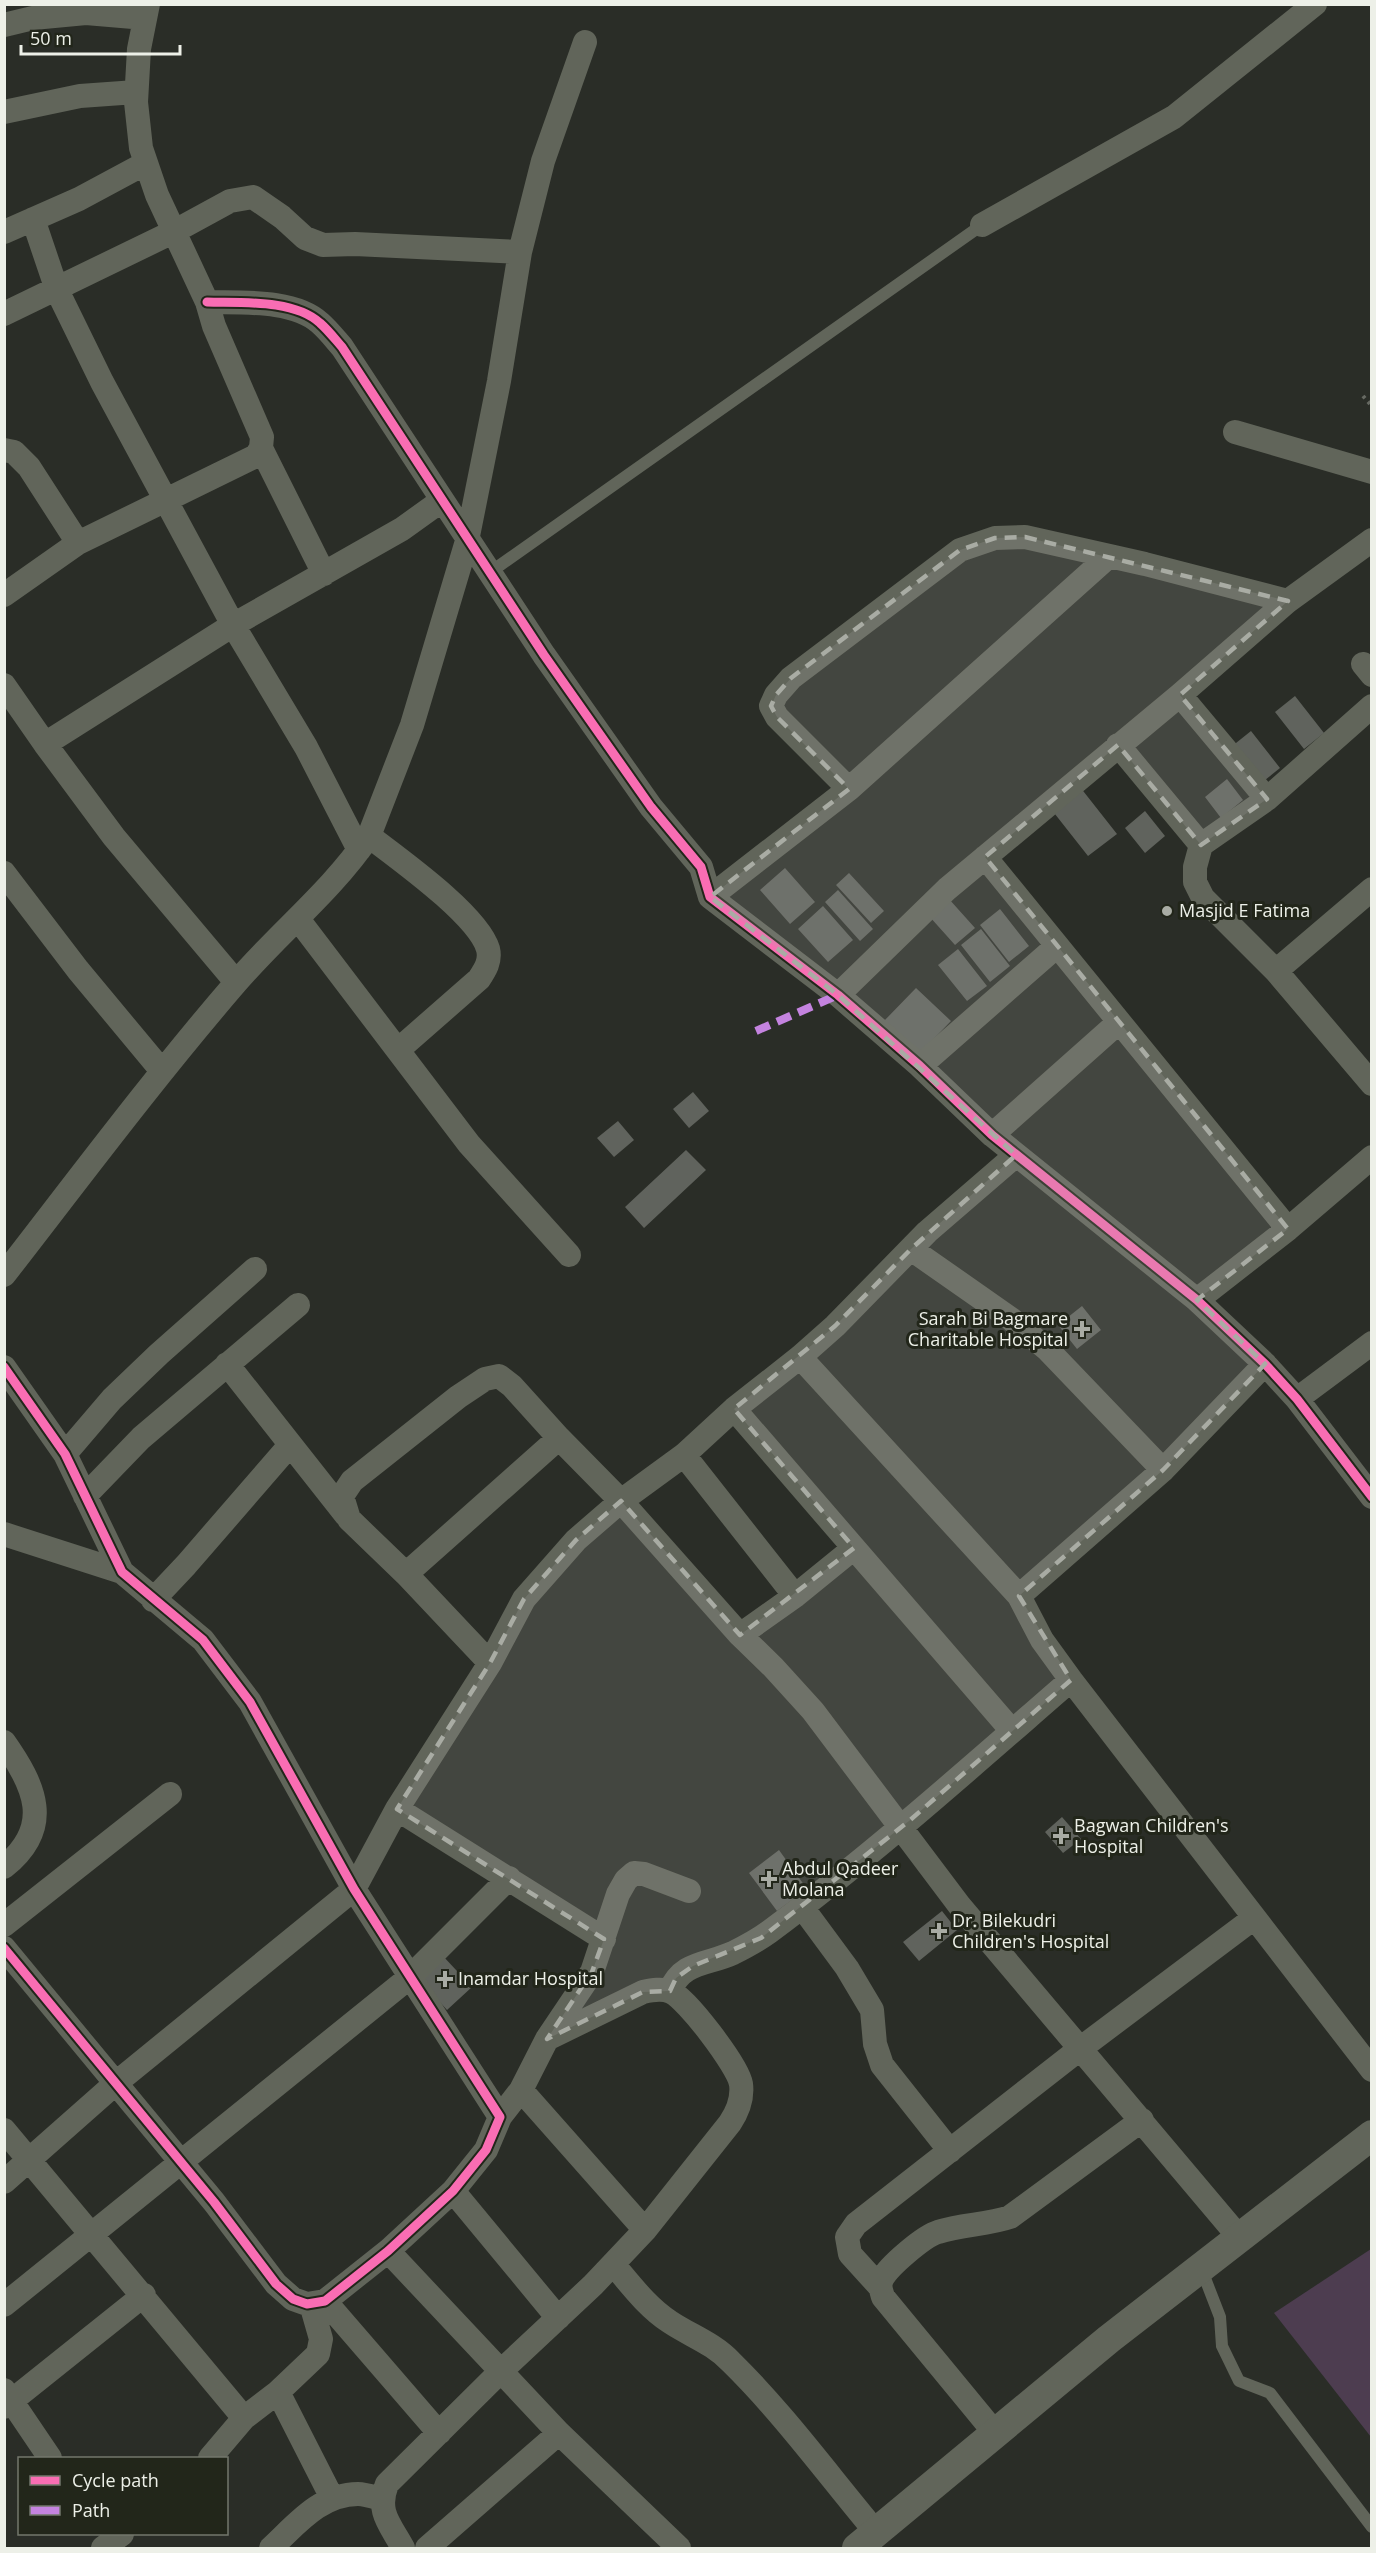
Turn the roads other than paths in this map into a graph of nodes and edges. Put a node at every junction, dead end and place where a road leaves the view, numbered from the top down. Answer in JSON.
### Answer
{"nodes":[{"id":1,"x":1315,"y":4,"type":"edge"},
{"id":2,"x":146,"y":11,"type":"edge"},
{"id":3,"x":4,"y":25,"type":"edge"},
{"id":4,"x":585,"y":42,"type":"dead end"},
{"id":5,"x":136,"y":92,"type":"junction"},
{"id":6,"x":4,"y":112,"type":"edge"},
{"id":7,"x":147,"y":163,"type":"junction"},
{"id":8,"x":33,"y":219,"type":"junction"},
{"id":9,"x":982,"y":225,"type":"joint"},
{"id":10,"x":175,"y":231,"type":"junction"},
{"id":11,"x":4,"y":232,"type":"edge"},
{"id":12,"x":519,"y":252,"type":"junction"},
{"id":13,"x":57,"y":290,"type":"junction"},
{"id":14,"x":207,"y":302,"type":"junction"},
{"id":15,"x":4,"y":314,"type":"edge"},
{"id":16,"x":1234,"y":432,"type":"dead end"},
{"id":17,"x":261,"y":448,"type":"junction"},
{"id":18,"x":4,"y":450,"type":"edge"},
{"id":19,"x":1371,"y":472,"type":"edge"},
{"id":20,"x":166,"y":499,"type":"junction"},
{"id":21,"x":441,"y":501,"type":"junction"},
{"id":22,"x":1371,"y":540,"type":"edge"},
{"id":23,"x":467,"y":541,"type":"junction"},
{"id":24,"x":78,"y":543,"type":"junction"},
{"id":25,"x":1109,"y":556,"type":"junction"},
{"id":26,"x":489,"y":573,"type":"junction"},
{"id":27,"x":324,"y":574,"type":"junction"},
{"id":28,"x":4,"y":595,"type":"edge"},
{"id":29,"x":1288,"y":602,"type":"junction"},
{"id":30,"x":233,"y":625,"type":"junction"},
{"id":31,"x":4,"y":685,"type":"edge"},
{"id":32,"x":1180,"y":695,"type":"junction"},
{"id":33,"x":1371,"y":706,"type":"edge"},
{"id":34,"x":45,"y":744,"type":"junction"},
{"id":35,"x":1118,"y":745,"type":"junction"},
{"id":36,"x":849,"y":789,"type":"junction"},
{"id":37,"x":1267,"y":799,"type":"junction"},
{"id":38,"x":364,"y":843,"type":"junction"},
{"id":39,"x":1201,"y":845,"type":"junction"},
{"id":40,"x":985,"y":857,"type":"junction"},
{"id":41,"x":4,"y":873,"type":"edge"},
{"id":42,"x":1371,"y":889,"type":"edge"},
{"id":43,"x":710,"y":897,"type":"junction"},
{"id":44,"x":298,"y":919,"type":"junction"},
{"id":45,"x":1057,"y":946,"type":"junction"},
{"id":46,"x":1276,"y":971,"type":"junction"},
{"id":47,"x":236,"y":982,"type":"junction"},
{"id":48,"x":838,"y":995,"type":"junction"},
{"id":49,"x":1119,"y":1022,"type":"junction"},
{"id":50,"x":398,"y":1050,"type":"junction"},
{"id":51,"x":920,"y":1066,"type":"junction"},
{"id":52,"x":162,"y":1071,"type":"junction"},
{"id":53,"x":1368,"y":1073,"type":"edge"},
{"id":54,"x":992,"y":1136,"type":"junction"},
{"id":55,"x":1016,"y":1155,"type":"junction"},
{"id":56,"x":1371,"y":1157,"type":"edge"},
{"id":57,"x":1288,"y":1229,"type":"junction"},
{"id":58,"x":910,"y":1249,"type":"junction"},
{"id":59,"x":569,"y":1255,"type":"dead end"},
{"id":60,"x":255,"y":1269,"type":"dead end"},
{"id":61,"x":4,"y":1275,"type":"edge"},
{"id":62,"x":1197,"y":1300,"type":"junction"},
{"id":63,"x":298,"y":1305,"type":"dead end"},
{"id":64,"x":1371,"y":1343,"type":"edge"},
{"id":65,"x":800,"y":1357,"type":"junction"},
{"id":66,"x":227,"y":1364,"type":"junction"},
{"id":67,"x":1265,"y":1364,"type":"junction"},
{"id":68,"x":4,"y":1367,"type":"edge"},
{"id":69,"x":1297,"y":1399,"type":"junction"},
{"id":70,"x":734,"y":1409,"type":"junction"},
{"id":71,"x":559,"y":1438,"type":"junction"},
{"id":72,"x":291,"y":1445,"type":"junction"},
{"id":73,"x":65,"y":1454,"type":"junction"},
{"id":74,"x":684,"y":1455,"type":"junction"},
{"id":75,"x":1163,"y":1470,"type":"junction"},
{"id":76,"x":85,"y":1496,"type":"junction"},
{"id":77,"x":1371,"y":1497,"type":"edge"},
{"id":78,"x":621,"y":1501,"type":"junction"},
{"id":79,"x":349,"y":1519,"type":"junction"},
{"id":80,"x":4,"y":1534,"type":"edge"},
{"id":81,"x":854,"y":1548,"type":"junction"},
{"id":82,"x":122,"y":1572,"type":"junction"},
{"id":83,"x":406,"y":1574,"type":"junction"},
{"id":84,"x":795,"y":1596,"type":"junction"},
{"id":85,"x":1019,"y":1596,"type":"junction"},
{"id":86,"x":153,"y":1600,"type":"junction"},
{"id":87,"x":740,"y":1635,"type":"junction"},
{"id":88,"x":489,"y":1663,"type":"junction"},
{"id":89,"x":1071,"y":1680,"type":"junction"},
{"id":90,"x":1012,"y":1731,"type":"junction"},
{"id":91,"x":4,"y":1742,"type":"edge"},
{"id":92,"x":170,"y":1794,"type":"dead end"},
{"id":93,"x":397,"y":1809,"type":"junction"},
{"id":94,"x":901,"y":1828,"type":"junction"},
{"id":95,"x":4,"y":1867,"type":"edge"},
{"id":96,"x":509,"y":1878,"type":"junction"},
{"id":97,"x":354,"y":1889,"type":"junction"},
{"id":98,"x":689,"y":1892,"type":"dead end"},
{"id":99,"x":802,"y":1907,"type":"junction"},
{"id":100,"x":1254,"y":1918,"type":"junction"},
{"id":101,"x":4,"y":1925,"type":"edge"},
{"id":102,"x":604,"y":1939,"type":"junction"},
{"id":103,"x":4,"y":1948,"type":"edge"},
{"id":104,"x":410,"y":1977,"type":"junction"},
{"id":105,"x":670,"y":1991,"type":"junction"},
{"id":106,"x":547,"y":2039,"type":"junction"},
{"id":107,"x":1081,"y":2048,"type":"junction"},
{"id":108,"x":1371,"y":2070,"type":"edge"},
{"id":109,"x":116,"y":2082,"type":"junction"},
{"id":110,"x":521,"y":2090,"type":"junction"},
{"id":111,"x":500,"y":2117,"type":"junction"},
{"id":112,"x":1142,"y":2120,"type":"junction"},
{"id":113,"x":4,"y":2130,"type":"edge"},
{"id":114,"x":1371,"y":2135,"type":"edge"},
{"id":115,"x":950,"y":2151,"type":"junction"},
{"id":116,"x":30,"y":2162,"type":"junction"},
{"id":117,"x":181,"y":2162,"type":"junction"},
{"id":118,"x":4,"y":2182,"type":"edge"},
{"id":119,"x":453,"y":2191,"type":"junction"},
{"id":120,"x":645,"y":2230,"type":"junction"},
{"id":121,"x":93,"y":2235,"type":"junction"},
{"id":122,"x":1239,"y":2237,"type":"junction"},
{"id":123,"x":388,"y":2251,"type":"junction"},
{"id":124,"x":613,"y":2264,"type":"junction"},
{"id":125,"x":1201,"y":2267,"type":"junction"},
{"id":126,"x":880,"y":2287,"type":"junction"},
{"id":127,"x":144,"y":2295,"type":"junction"},
{"id":128,"x":318,"y":2302,"type":"junction"},
{"id":129,"x":4,"y":2305,"type":"edge"},
{"id":130,"x":558,"y":2318,"type":"junction"},
{"id":131,"x":500,"y":2372,"type":"junction"},
{"id":132,"x":278,"y":2392,"type":"junction"},
{"id":133,"x":7,"y":2400,"type":"edge"},
{"id":134,"x":244,"y":2418,"type":"junction"},
{"id":135,"x":439,"y":2433,"type":"junction"},
{"id":136,"x":559,"y":2433,"type":"junction"},
{"id":137,"x":995,"y":2433,"type":"junction"},
{"id":138,"x":49,"y":2457,"type":"edge"},
{"id":139,"x":211,"y":2457,"type":"edge"},
{"id":140,"x":332,"y":2498,"type":"junction"},
{"id":141,"x":381,"y":2499,"type":"junction"},
{"id":142,"x":1371,"y":2527,"type":"edge"},
{"id":143,"x":120,"y":2535,"type":"edge"},
{"id":144,"x":867,"y":2540,"type":"edge"},
{"id":145,"x":100,"y":2543,"type":"edge"},
{"id":146,"x":271,"y":2548,"type":"edge"},
{"id":147,"x":403,"y":2548,"type":"edge"},
{"id":148,"x":427,"y":2548,"type":"edge"},
{"id":149,"x":679,"y":2548,"type":"edge"}],
"edges":[{"from":1,"to":9,"type":"street"},
{"from":2,"to":3,"type":"street"},
{"from":2,"to":5,"type":"street"},
{"from":4,"to":12,"type":"street"},
{"from":5,"to":6,"type":"street"},
{"from":5,"to":7,"type":"street"},
{"from":7,"to":8,"type":"street"},
{"from":7,"to":10,"type":"street"},
{"from":8,"to":11,"type":"street"},
{"from":8,"to":13,"type":"street"},
{"from":9,"to":26,"type":"lane"},
{"from":10,"to":12,"type":"street"},
{"from":10,"to":13,"type":"street"},
{"from":10,"to":14,"type":"street"},
{"from":12,"to":23,"type":"street"},
{"from":13,"to":15,"type":"street"},
{"from":13,"to":20,"type":"street"},
{"from":14,"to":17,"type":"street"},
{"from":14,"to":21,"type":"street"},
{"from":16,"to":19,"type":"street"},
{"from":17,"to":20,"type":"street"},
{"from":17,"to":27,"type":"street"},
{"from":18,"to":24,"type":"street"},
{"from":20,"to":24,"type":"street"},
{"from":20,"to":30,"type":"street"},
{"from":21,"to":23,"type":"street"},
{"from":21,"to":27,"type":"street"},
{"from":22,"to":29,"type":"street"},
{"from":23,"to":26,"type":"street"},
{"from":23,"to":38,"type":"street"},
{"from":24,"to":28,"type":"street"},
{"from":25,"to":29,"type":"street"},
{"from":25,"to":36,"type":"street"},
{"from":25,"to":36,"type":"street"},
{"from":26,"to":43,"type":"street"},
{"from":27,"to":30,"type":"street"},
{"from":29,"to":32,"type":"street"},
{"from":30,"to":34,"type":"street"},
{"from":30,"to":38,"type":"street"},
{"from":31,"to":34,"type":"street"},
{"from":32,"to":35,"type":"street"},
{"from":32,"to":37,"type":"street"},
{"from":33,"to":37,"type":"street"},
{"from":34,"to":47,"type":"street"},
{"from":35,"to":39,"type":"street"},
{"from":35,"to":40,"type":"street"},
{"from":36,"to":43,"type":"street"},
{"from":37,"to":39,"type":"street"},
{"from":38,"to":44,"type":"street"},
{"from":38,"to":50,"type":"street"},
{"from":39,"to":46,"type":"street"},
{"from":40,"to":45,"type":"street"},
{"from":40,"to":48,"type":"street"},
{"from":41,"to":52,"type":"street"},
{"from":42,"to":46,"type":"street"},
{"from":43,"to":48,"type":"street"},
{"from":44,"to":47,"type":"street"},
{"from":44,"to":50,"type":"street"},
{"from":45,"to":49,"type":"street"},
{"from":45,"to":51,"type":"street"},
{"from":46,"to":53,"type":"street"},
{"from":47,"to":52,"type":"street"},
{"from":48,"to":51,"type":"street"},
{"from":49,"to":54,"type":"street"},
{"from":49,"to":57,"type":"street"},
{"from":50,"to":59,"type":"street"},
{"from":51,"to":54,"type":"street"},
{"from":52,"to":61,"type":"street"},
{"from":54,"to":55,"type":"street"},
{"from":55,"to":58,"type":"street"},
{"from":55,"to":62,"type":"street"},
{"from":56,"to":57,"type":"street"},
{"from":57,"to":62,"type":"street"},
{"from":58,"to":65,"type":"street"},
{"from":58,"to":75,"type":"street"},
{"from":60,"to":73,"type":"street"},
{"from":62,"to":67,"type":"street"},
{"from":63,"to":66,"type":"street"},
{"from":64,"to":69,"type":"street"},
{"from":65,"to":70,"type":"street"},
{"from":65,"to":85,"type":"street"},
{"from":66,"to":72,"type":"street"},
{"from":66,"to":76,"type":"street"},
{"from":67,"to":69,"type":"street"},
{"from":67,"to":75,"type":"street"},
{"from":68,"to":73,"type":"street"},
{"from":69,"to":77,"type":"street"},
{"from":70,"to":74,"type":"street"},
{"from":70,"to":81,"type":"street"},
{"from":71,"to":78,"type":"street"},
{"from":71,"to":79,"type":"street"},
{"from":71,"to":83,"type":"street"},
{"from":72,"to":79,"type":"street"},
{"from":72,"to":86,"type":"street"},
{"from":73,"to":76,"type":"street"},
{"from":74,"to":78,"type":"street"},
{"from":74,"to":84,"type":"street"},
{"from":75,"to":85,"type":"street"},
{"from":76,"to":82,"type":"street"},
{"from":78,"to":87,"type":"street"},
{"from":78,"to":88,"type":"street"},
{"from":79,"to":83,"type":"street"},
{"from":80,"to":82,"type":"street"},
{"from":81,"to":84,"type":"street"},
{"from":81,"to":90,"type":"street"},
{"from":82,"to":86,"type":"street"},
{"from":83,"to":88,"type":"street"},
{"from":84,"to":87,"type":"street"},
{"from":85,"to":89,"type":"street"},
{"from":86,"to":97,"type":"street"},
{"from":87,"to":94,"type":"street"},
{"from":88,"to":93,"type":"street"},
{"from":89,"to":90,"type":"street"},
{"from":89,"to":100,"type":"street"},
{"from":90,"to":94,"type":"street"},
{"from":91,"to":95,"type":"street"},
{"from":92,"to":101,"type":"street"},
{"from":93,"to":96,"type":"street"},
{"from":93,"to":97,"type":"street"},
{"from":94,"to":99,"type":"street"},
{"from":94,"to":107,"type":"street"},
{"from":96,"to":102,"type":"street"},
{"from":96,"to":104,"type":"street"},
{"from":97,"to":104,"type":"street"},
{"from":97,"to":109,"type":"street"},
{"from":98,"to":102,"type":"street"},
{"from":99,"to":105,"type":"street"},
{"from":99,"to":115,"type":"street"},
{"from":100,"to":107,"type":"street"},
{"from":100,"to":108,"type":"street"},
{"from":102,"to":106,"type":"street"},
{"from":103,"to":109,"type":"street"},
{"from":104,"to":111,"type":"street"},
{"from":104,"to":117,"type":"street"},
{"from":105,"to":106,"type":"street"},
{"from":105,"to":120,"type":"street"},
{"from":106,"to":110,"type":"street"},
{"from":107,"to":112,"type":"street"},
{"from":107,"to":115,"type":"street"},
{"from":109,"to":116,"type":"street"},
{"from":109,"to":117,"type":"street"},
{"from":110,"to":111,"type":"street"},
{"from":110,"to":120,"type":"street"},
{"from":111,"to":119,"type":"street"},
{"from":112,"to":122,"type":"street"},
{"from":112,"to":126,"type":"street"},
{"from":113,"to":116,"type":"street"},
{"from":114,"to":122,"type":"street"},
{"from":115,"to":126,"type":"street"},
{"from":116,"to":118,"type":"street"},
{"from":116,"to":121,"type":"street"},
{"from":117,"to":121,"type":"street"},
{"from":117,"to":128,"type":"street"},
{"from":119,"to":123,"type":"street"},
{"from":119,"to":130,"type":"street"},
{"from":120,"to":124,"type":"street"},
{"from":121,"to":127,"type":"street"},
{"from":121,"to":129,"type":"street"},
{"from":122,"to":125,"type":"street"},
{"from":123,"to":128,"type":"street"},
{"from":123,"to":131,"type":"street"},
{"from":124,"to":130,"type":"street"},
{"from":124,"to":144,"type":"street"},
{"from":125,"to":137,"type":"street"},
{"from":125,"to":142,"type":"lane"},
{"from":126,"to":137,"type":"street"},
{"from":127,"to":133,"type":"street"},
{"from":127,"to":134,"type":"street"},
{"from":128,"to":132,"type":"street"},
{"from":128,"to":135,"type":"street"},
{"from":130,"to":131,"type":"street"},
{"from":131,"to":135,"type":"street"},
{"from":131,"to":136,"type":"street"},
{"from":132,"to":134,"type":"street"},
{"from":132,"to":140,"type":"street"},
{"from":133,"to":138,"type":"street"},
{"from":134,"to":139,"type":"street"},
{"from":135,"to":141,"type":"street"},
{"from":136,"to":148,"type":"street"},
{"from":136,"to":149,"type":"street"},
{"from":137,"to":144,"type":"street"},
{"from":140,"to":141,"type":"street"},
{"from":140,"to":146,"type":"street"},
{"from":141,"to":147,"type":"street"},
{"from":143,"to":145,"type":"street"}]}
